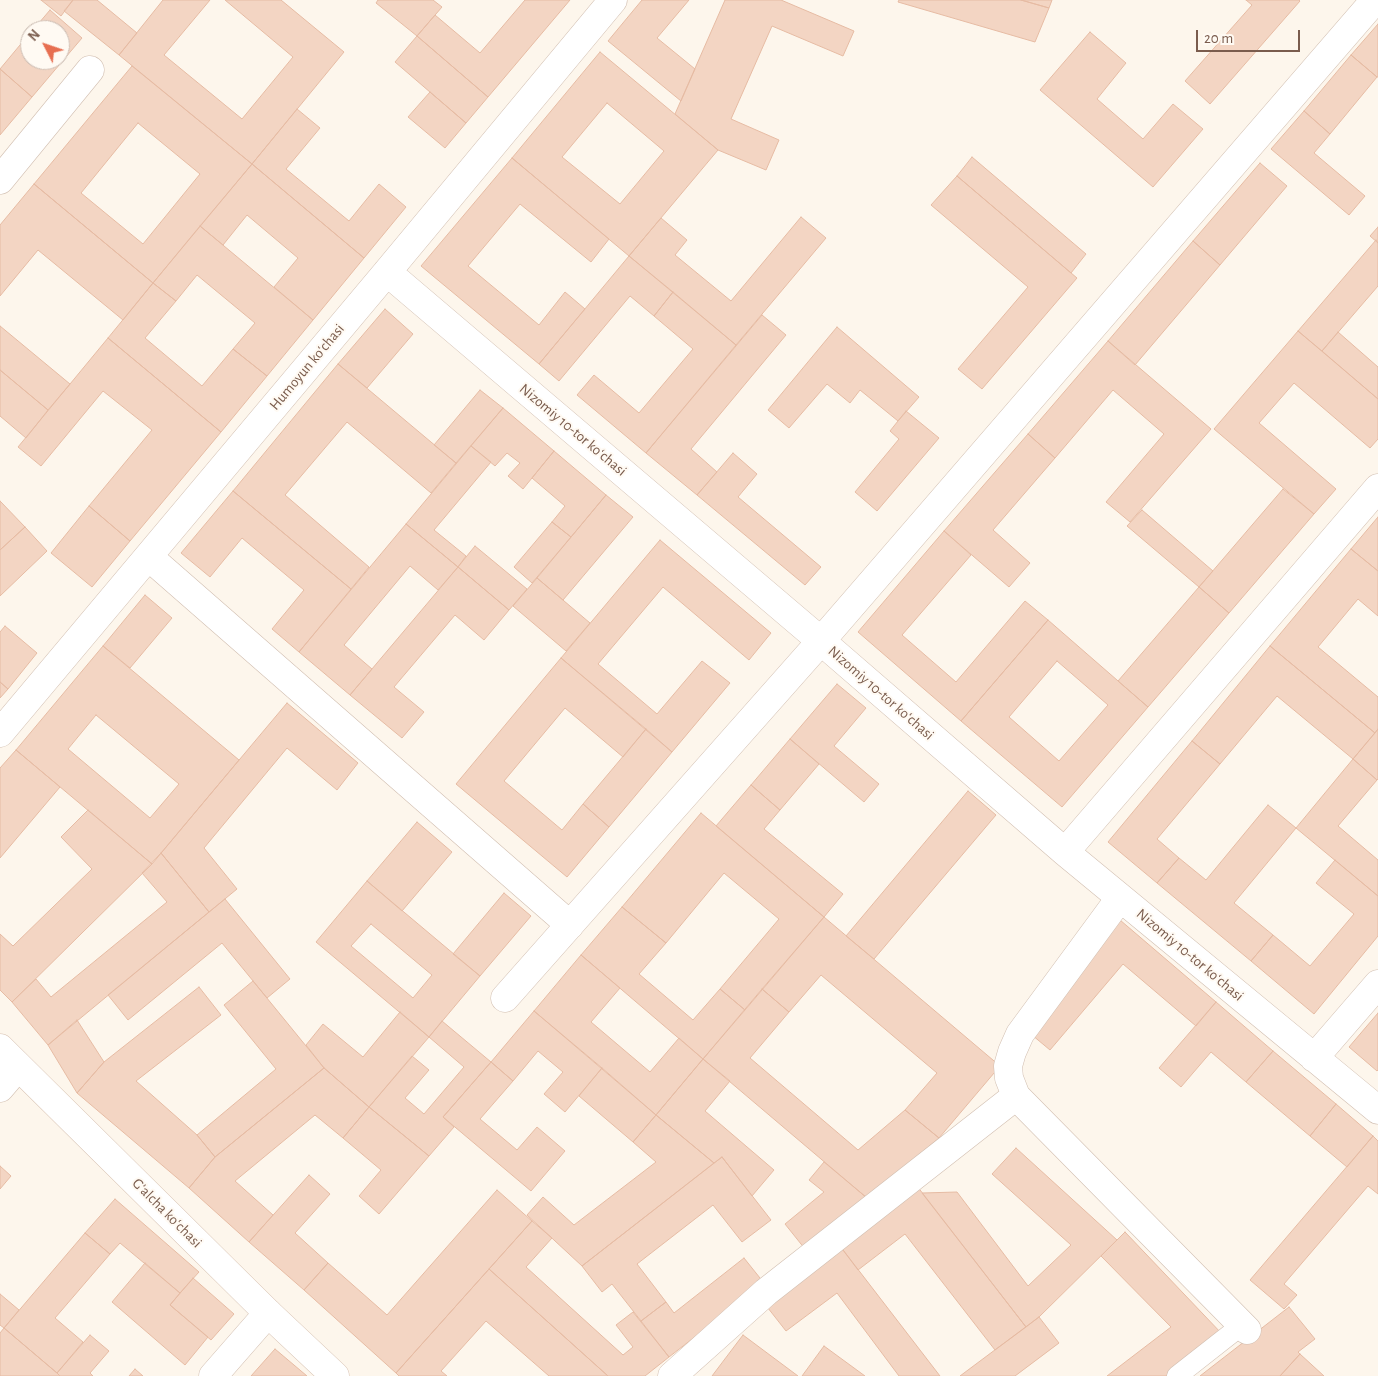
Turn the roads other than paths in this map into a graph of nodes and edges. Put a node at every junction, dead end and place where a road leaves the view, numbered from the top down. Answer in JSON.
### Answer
{"nodes":[{"id":1,"x":613,"y":0,"type":"edge"},
{"id":2,"x":1375,"y":0,"type":"edge"},
{"id":3,"x":90,"y":70,"type":"dead end"},
{"id":4,"x":0,"y":180,"type":"edge"},
{"id":5,"x":387,"y":272,"type":"junction"},
{"id":6,"x":1378,"y":488,"type":"edge"},
{"id":7,"x":149,"y":557,"type":"junction"},
{"id":8,"x":821,"y":641,"type":"junction"},
{"id":9,"x":0,"y":733,"type":"edge"},
{"id":10,"x":1066,"y":852,"type":"junction"},
{"id":11,"x":1120,"y":898,"type":"junction"},
{"id":12,"x":570,"y":925,"type":"junction"},
{"id":13,"x":1378,"y":984,"type":"edge"},
{"id":14,"x":505,"y":998,"type":"dead end"},
{"id":15,"x":9,"y":1058,"type":"edge"},
{"id":16,"x":1314,"y":1058,"type":"junction"},
{"id":17,"x":0,"y":1088,"type":"edge"},
{"id":18,"x":1016,"y":1096,"type":"junction"},
{"id":19,"x":1378,"y":1110,"type":"edge"},
{"id":20,"x":268,"y":1313,"type":"junction"},
{"id":21,"x":1245,"y":1328,"type":"joint"},
{"id":22,"x":213,"y":1376,"type":"edge"},
{"id":23,"x":335,"y":1376,"type":"edge"},
{"id":24,"x":672,"y":1376,"type":"edge"},
{"id":25,"x":1177,"y":1376,"type":"edge"}],
"edges":[{"from":1,"to":5,"type":"street","name":"Humoyun koʻchasi"},
{"from":2,"to":8,"type":"street"},
{"from":3,"to":4,"type":"street"},
{"from":5,"to":7,"type":"street","name":"Humoyun koʻchasi"},
{"from":5,"to":8,"type":"street","name":"Nizomiy 10-tor koʻchasi"},
{"from":6,"to":10,"type":"street"},
{"from":7,"to":9,"type":"street","name":"Humoyun koʻchasi"},
{"from":7,"to":12,"type":"street"},
{"from":8,"to":10,"type":"street","name":"Nizomiy 10-tor koʻchasi"},
{"from":8,"to":12,"type":"street"},
{"from":10,"to":11,"type":"street","name":"Nizomiy 10-tor koʻchasi"},
{"from":11,"to":16,"type":"street","name":"Nizomiy 10-tor koʻchasi"},
{"from":11,"to":18,"type":"street"},
{"from":12,"to":14,"type":"street"},
{"from":13,"to":16,"type":"street"},
{"from":15,"to":17,"type":"street"},
{"from":15,"to":20,"type":"street","name":"Gʻalcha koʻchasi"},
{"from":16,"to":19,"type":"street","name":"Nizomiy 10-tor koʻchasi"},
{"from":18,"to":21,"type":"street"},
{"from":18,"to":24,"type":"street"},
{"from":20,"to":22,"type":"street"},
{"from":20,"to":23,"type":"street","name":"Gʻalcha koʻchasi"},
{"from":21,"to":25,"type":"lane"}]}
